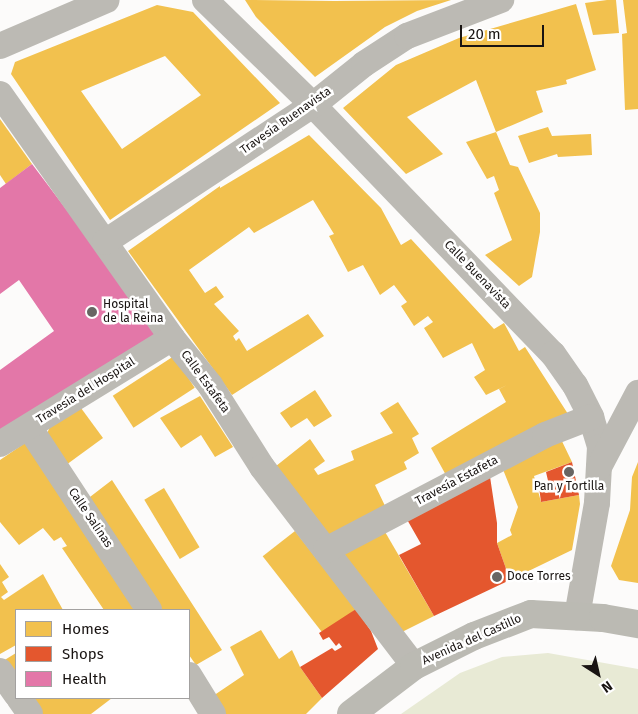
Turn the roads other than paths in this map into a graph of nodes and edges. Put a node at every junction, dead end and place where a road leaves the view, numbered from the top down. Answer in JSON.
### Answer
{"nodes":[{"id":1,"x":107,"y":0,"type":"edge"},
{"id":2,"x":205,"y":0,"type":"edge"},
{"id":3,"x":501,"y":0,"type":"edge"},
{"id":4,"x":0,"y":46,"type":"edge"},
{"id":5,"x":0,"y":94,"type":"edge"},
{"id":6,"x":313,"y":105,"type":"junction"},
{"id":7,"x":105,"y":242,"type":"junction"},
{"id":8,"x":172,"y":338,"type":"junction"},
{"id":9,"x":638,"y":393,"type":"edge"},
{"id":10,"x":591,"y":417,"type":"junction"},
{"id":11,"x":29,"y":427,"type":"junction"},
{"id":12,"x":0,"y":444,"type":"edge"},
{"id":13,"x":599,"y":468,"type":"junction"},
{"id":14,"x":326,"y":550,"type":"junction"},
{"id":15,"x":148,"y":609,"type":"edge"},
{"id":16,"x":577,"y":617,"type":"junction"},
{"id":17,"x":638,"y":624,"type":"edge"},
{"id":18,"x":414,"y":666,"type":"junction"},
{"id":19,"x":0,"y":672,"type":"edge"},
{"id":20,"x":190,"y":677,"type":"edge"},
{"id":21,"x":15,"y":693,"type":"edge"},
{"id":22,"x":20,"y":699,"type":"edge"},
{"id":23,"x":30,"y":714,"type":"edge"},
{"id":24,"x":213,"y":714,"type":"edge"},
{"id":25,"x":351,"y":714,"type":"edge"}],
"edges":[{"from":1,"to":4,"type":"street"},
{"from":2,"to":6,"type":"street","name":"Calle Buenavista"},
{"from":3,"to":6,"type":"street","name":"Travesía Buenavista"},
{"from":5,"to":7,"type":"street","name":"Calle Estafeta"},
{"from":6,"to":7,"type":"street","name":"Travesía Buenavista"},
{"from":6,"to":10,"type":"street","name":"Calle Buenavista"},
{"from":7,"to":8,"type":"street","name":"Calle Estafeta"},
{"from":8,"to":11,"type":"street","name":"Travesía del Hospital"},
{"from":8,"to":14,"type":"street","name":"Calle Estafeta"},
{"from":9,"to":13,"type":"street"},
{"from":10,"to":13,"type":"street","name":"Calle Buenavista"},
{"from":10,"to":14,"type":"street","name":"Travesía Estafeta"},
{"from":11,"to":12,"type":"street","name":"Travesía del Hospital"},
{"from":11,"to":15,"type":"street","name":"Calle Salinas"},
{"from":13,"to":16,"type":"street","name":"Calle Buenavista"},
{"from":14,"to":18,"type":"street","name":"Calle Estafeta"},
{"from":16,"to":17,"type":"main road","name":"Avenida del Castillo"},
{"from":16,"to":18,"type":"main road","name":"Avenida del Castillo"},
{"from":18,"to":25,"type":"main road","name":"Avenida del Castillo"},
{"from":19,"to":21,"type":"street"},
{"from":20,"to":24,"type":"street"},
{"from":22,"to":23,"type":"street"}]}
